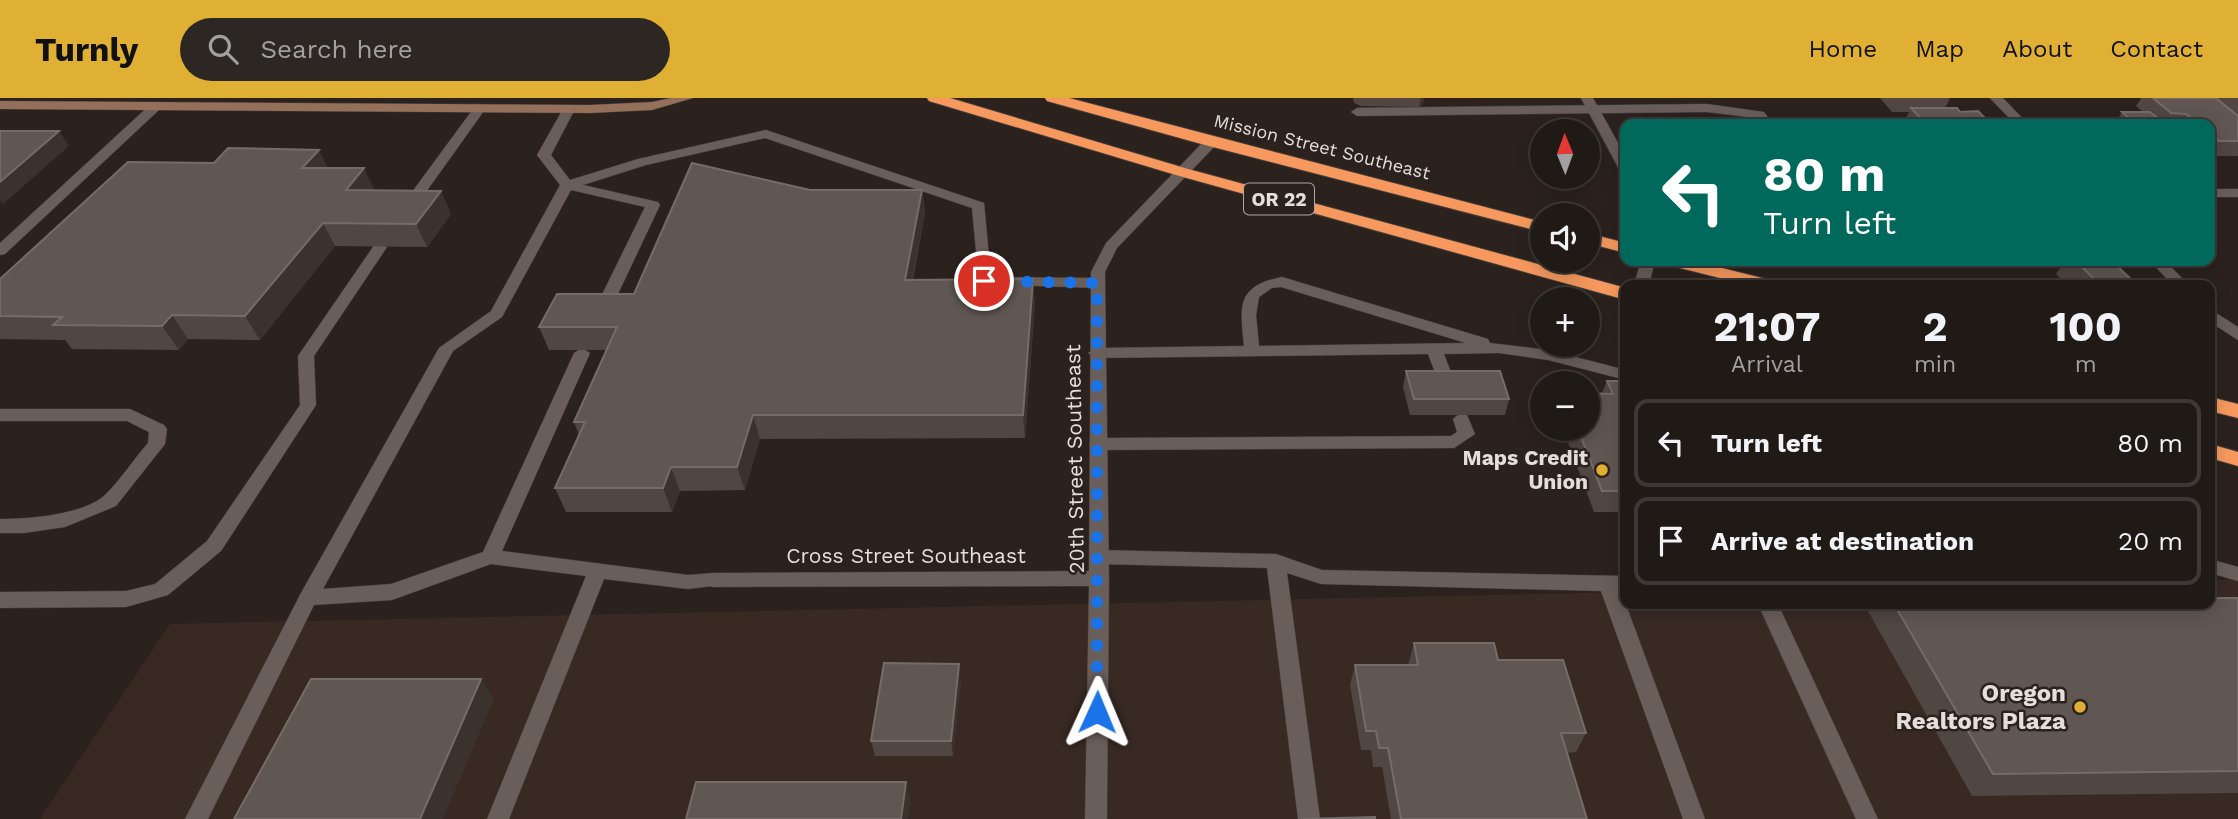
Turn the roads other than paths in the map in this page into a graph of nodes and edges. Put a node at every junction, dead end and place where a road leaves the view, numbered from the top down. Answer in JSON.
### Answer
{"nodes":[{"id":1,"x":687,"y":98,"type":"edge"},
{"id":2,"x":934,"y":98,"type":"edge"},
{"id":3,"x":1052,"y":98,"type":"edge"},
{"id":4,"x":1996,"y":98,"type":"edge"},
{"id":5,"x":291,"y":102,"type":"edge"},
{"id":6,"x":1591,"y":104,"type":"edge"},
{"id":7,"x":0,"y":105,"type":"edge"},
{"id":8,"x":156,"y":106,"type":"junction"},
{"id":9,"x":480,"y":108,"type":"junction"},
{"id":10,"x":1695,"y":108,"type":"junction"},
{"id":11,"x":569,"y":109,"type":"junction"},
{"id":12,"x":1357,"y":112,"type":"dead end"},
{"id":13,"x":1703,"y":119,"type":"edge"},
{"id":14,"x":1763,"y":119,"type":"edge"},
{"id":15,"x":2017,"y":119,"type":"edge"},
{"id":16,"x":1211,"y":142,"type":"junction"},
{"id":17,"x":1620,"y":158,"type":"edge"},
{"id":18,"x":1182,"y":173,"type":"junction"},
{"id":19,"x":568,"y":185,"type":"junction"},
{"id":20,"x":2215,"y":193,"type":"edge"},
{"id":21,"x":2238,"y":193,"type":"edge"},
{"id":22,"x":405,"y":211,"type":"edge"},
{"id":23,"x":1530,"y":224,"type":"edge"},
{"id":24,"x":1600,"y":242,"type":"edge"},
{"id":25,"x":380,"y":247,"type":"edge"},
{"id":26,"x":1620,"y":247,"type":"edge"},
{"id":27,"x":0,"y":251,"type":"edge"},
{"id":28,"x":1694,"y":266,"type":"edge"},
{"id":29,"x":2162,"y":266,"type":"edge"},
{"id":30,"x":1748,"y":280,"type":"edge"},
{"id":31,"x":2176,"y":280,"type":"edge"},
{"id":32,"x":1097,"y":283,"type":"junction"},
{"id":33,"x":1620,"y":292,"type":"edge"},
{"id":34,"x":600,"y":316,"type":"edge"},
{"id":35,"x":2215,"y":318,"type":"edge"},
{"id":36,"x":2238,"y":335,"type":"edge"},
{"id":37,"x":1434,"y":348,"type":"junction"},
{"id":38,"x":1499,"y":348,"type":"junction"},
{"id":39,"x":1252,"y":351,"type":"junction"},
{"id":40,"x":582,"y":352,"type":"edge"},
{"id":41,"x":1096,"y":353,"type":"junction"},
{"id":42,"x":1620,"y":373,"type":"edge"},
{"id":43,"x":1450,"y":391,"type":"edge"},
{"id":44,"x":2215,"y":405,"type":"edge"},
{"id":45,"x":2238,"y":411,"type":"edge"},
{"id":46,"x":0,"y":415,"type":"edge"},
{"id":47,"x":1461,"y":419,"type":"edge"},
{"id":48,"x":1098,"y":444,"type":"junction"},
{"id":49,"x":2215,"y":452,"type":"edge"},
{"id":50,"x":2238,"y":459,"type":"edge"},
{"id":51,"x":0,"y":526,"type":"edge"},
{"id":52,"x":490,"y":556,"type":"junction"},
{"id":53,"x":1099,"y":557,"type":"junction"},
{"id":54,"x":1269,"y":560,"type":"junction"},
{"id":55,"x":2215,"y":567,"type":"edge"},
{"id":56,"x":598,"y":570,"type":"junction"},
{"id":57,"x":2238,"y":574,"type":"edge"},
{"id":58,"x":1099,"y":578,"type":"junction"},
{"id":59,"x":1617,"y":584,"type":"edge"},
{"id":60,"x":308,"y":598,"type":"junction"},
{"id":61,"x":0,"y":600,"type":"edge"},
{"id":62,"x":1625,"y":609,"type":"edge"},
{"id":63,"x":1770,"y":609,"type":"edge"},
{"id":64,"x":196,"y":819,"type":"edge"},
{"id":65,"x":498,"y":819,"type":"edge"},
{"id":66,"x":1096,"y":819,"type":"edge"},
{"id":67,"x":1309,"y":819,"type":"edge"},
{"id":68,"x":1694,"y":819,"type":"edge"},
{"id":69,"x":1867,"y":819,"type":"edge"}],
"edges":[{"from":1,"to":11,"type":"street"},
{"from":2,"to":18,"type":"highway","number":"OR 22"},
{"from":3,"to":16,"type":"highway","name":"Mission Street Southeast","number":"OR 22"},
{"from":4,"to":15,"type":"street"},
{"from":5,"to":8,"type":"street"},
{"from":5,"to":9,"type":"street"},
{"from":6,"to":10,"type":"street"},
{"from":6,"to":12,"type":"street"},
{"from":6,"to":17,"type":"street"},
{"from":7,"to":8,"type":"street"},
{"from":8,"to":27,"type":"street"},
{"from":9,"to":11,"type":"street"},
{"from":9,"to":22,"type":"street"},
{"from":10,"to":13,"type":"street"},
{"from":10,"to":14,"type":"street"},
{"from":11,"to":19,"type":"street"},
{"from":16,"to":18,"type":"street","name":"20th Street Southeast"},
{"from":16,"to":23,"type":"highway","name":"Mission Street Southeast","number":"OR 22"},
{"from":18,"to":32,"type":"street","name":"20th Street Southeast"},
{"from":18,"to":33,"type":"highway","number":"OR 22"},
{"from":19,"to":32,"type":"street"},
{"from":19,"to":34,"type":"street"},
{"from":19,"to":60,"type":"street"},
{"from":20,"to":21,"type":"street"},
{"from":24,"to":26,"type":"highway"},
{"from":25,"to":61,"type":"street"},
{"from":28,"to":30,"type":"highway"},
{"from":29,"to":31,"type":"street"},
{"from":32,"to":41,"type":"street","name":"20th Street Southeast"},
{"from":35,"to":36,"type":"street"},
{"from":37,"to":38,"type":"street"},
{"from":37,"to":39,"type":"street"},
{"from":37,"to":43,"type":"street"},
{"from":38,"to":39,"type":"street"},
{"from":38,"to":42,"type":"street"},
{"from":39,"to":41,"type":"street"},
{"from":40,"to":52,"type":"street"},
{"from":41,"to":48,"type":"street","name":"20th Street Southeast"},
{"from":44,"to":45,"type":"highway"},
{"from":46,"to":51,"type":"street"},
{"from":47,"to":48,"type":"street"},
{"from":48,"to":53,"type":"street","name":"20th Street Southeast"},
{"from":49,"to":50,"type":"highway"},
{"from":52,"to":56,"type":"street","name":"Cross Street Southeast"},
{"from":52,"to":60,"type":"street"},
{"from":53,"to":54,"type":"street"},
{"from":53,"to":58,"type":"street","name":"20th Street Southeast"},
{"from":54,"to":59,"type":"street"},
{"from":54,"to":67,"type":"street"},
{"from":55,"to":57,"type":"street"},
{"from":56,"to":58,"type":"street","name":"Cross Street Southeast"},
{"from":56,"to":65,"type":"street"},
{"from":58,"to":66,"type":"street","name":"20th Street Southeast"},
{"from":60,"to":64,"type":"street"},
{"from":62,"to":68,"type":"street"},
{"from":63,"to":69,"type":"street"}]}
